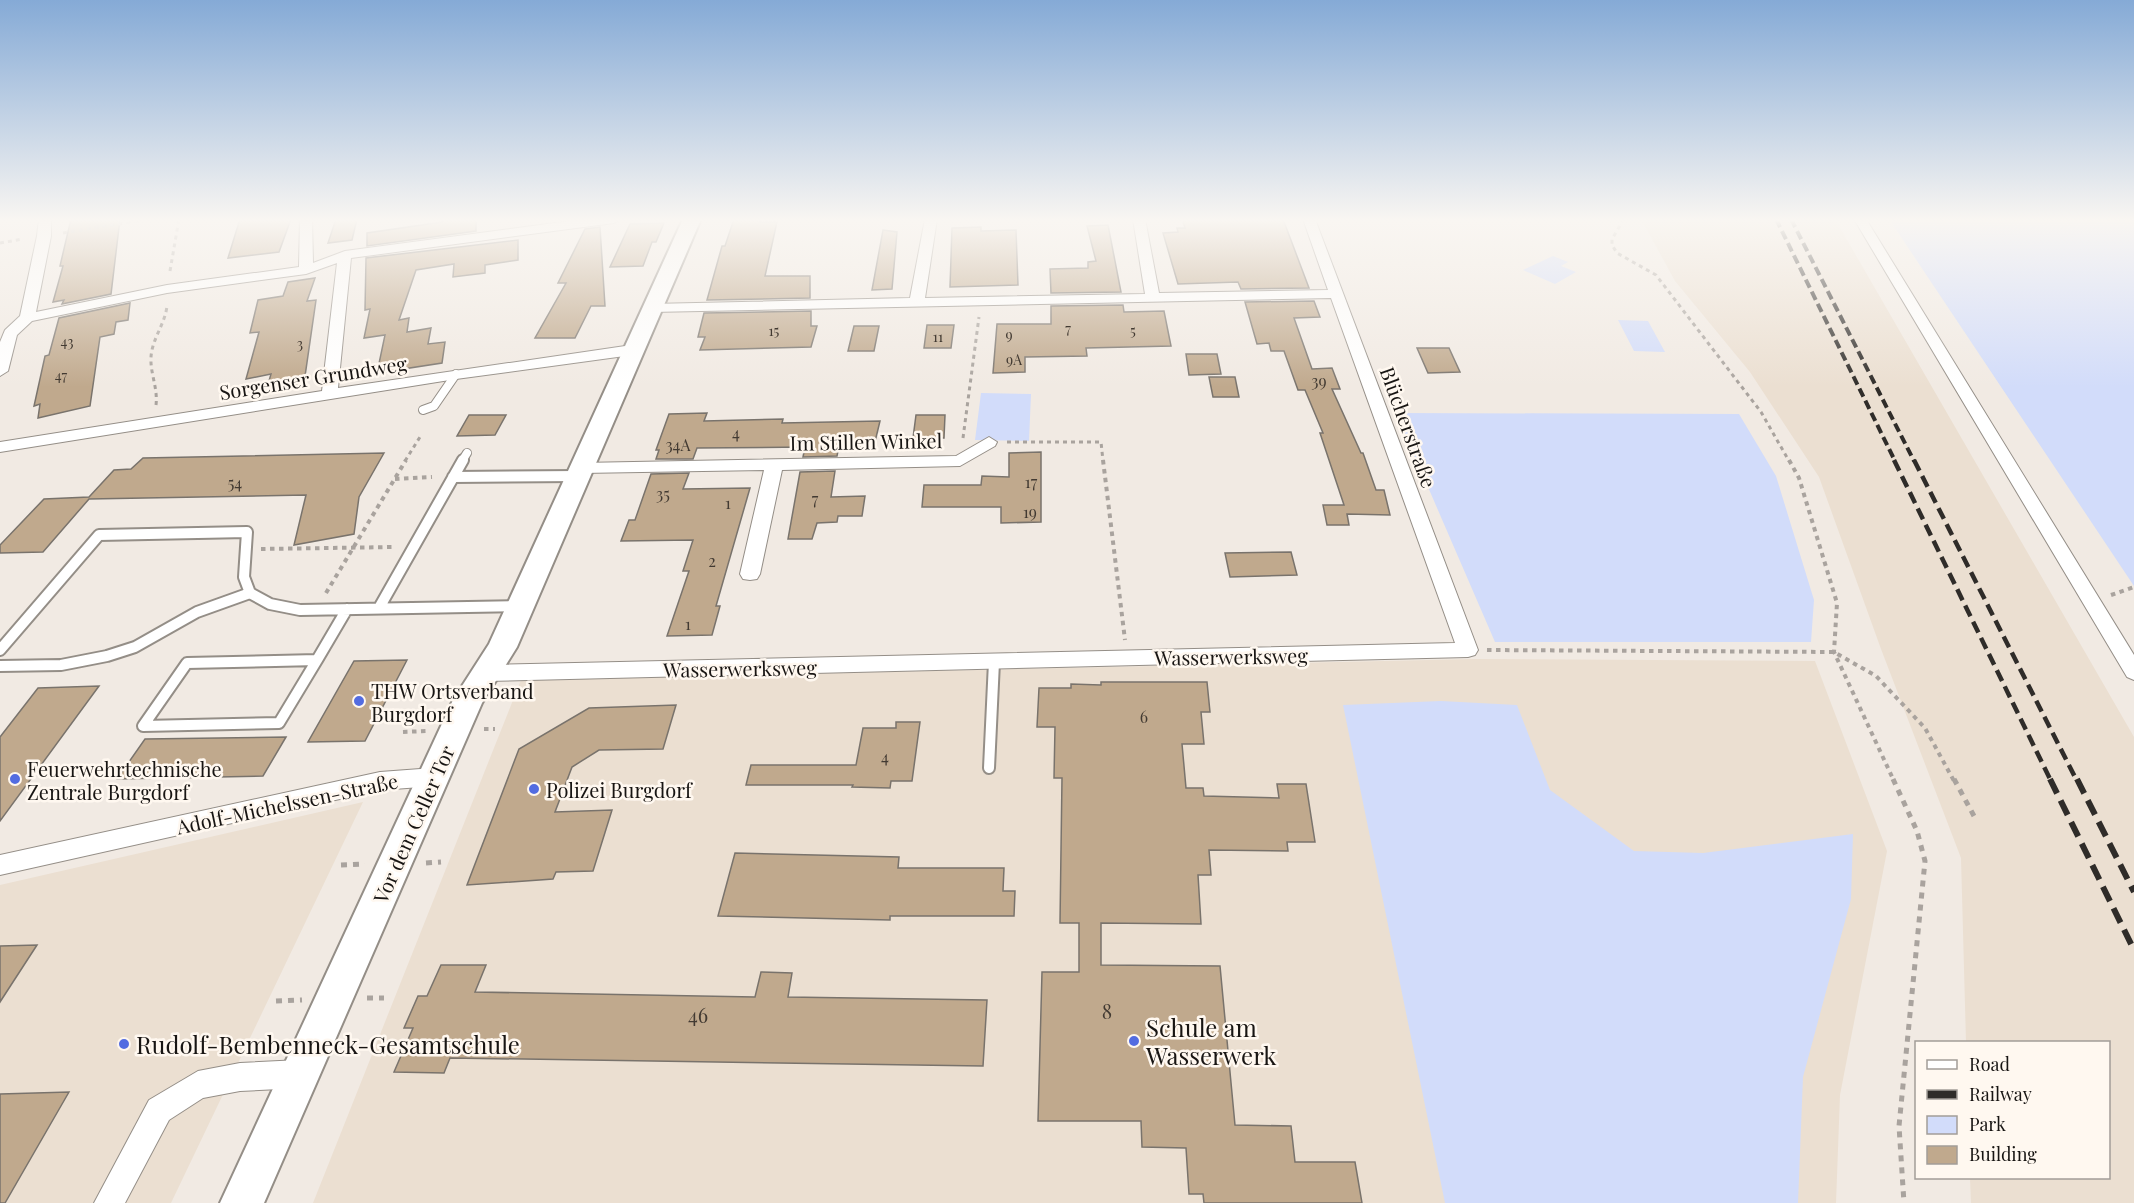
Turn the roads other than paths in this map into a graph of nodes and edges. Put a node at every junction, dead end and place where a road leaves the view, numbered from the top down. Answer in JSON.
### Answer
{"nodes":[{"id":1,"x":36,"y":275,"type":"edge"},
{"id":2,"x":268,"y":275,"type":"edge"},
{"id":3,"x":343,"y":275,"type":"edge"},
{"id":4,"x":666,"y":275,"type":"edge"},
{"id":5,"x":922,"y":275,"type":"edge"},
{"id":6,"x":1149,"y":275,"type":"edge"},
{"id":7,"x":1331,"y":275,"type":"edge"},
{"id":8,"x":1894,"y":275,"type":"edge"},
{"id":9,"x":1338,"y":294,"type":"junction"},
{"id":10,"x":1153,"y":298,"type":"junction"},
{"id":11,"x":918,"y":302,"type":"junction"},
{"id":12,"x":651,"y":308,"type":"junction"},
{"id":13,"x":27,"y":318,"type":"junction"},
{"id":14,"x":5,"y":334,"type":"edge"},
{"id":15,"x":632,"y":350,"type":"junction"},
{"id":16,"x":0,"y":371,"type":"edge"},
{"id":17,"x":456,"y":374,"type":"junction"},
{"id":18,"x":330,"y":396,"type":"junction"},
{"id":19,"x":423,"y":410,"type":"dead end"},
{"id":20,"x":988,"y":442,"type":"road end"},
{"id":21,"x":0,"y":447,"type":"edge"},
{"id":22,"x":467,"y":453,"type":"dead end"},
{"id":23,"x":774,"y":465,"type":"junction"},
{"id":24,"x":580,"y":472,"type":"junction"},
{"id":25,"x":453,"y":477,"type":"junction"},
{"id":26,"x":750,"y":574,"type":"dead end"},
{"id":27,"x":250,"y":593,"type":"junction"},
{"id":28,"x":521,"y":606,"type":"junction"},
{"id":29,"x":379,"y":608,"type":"junction"},
{"id":30,"x":348,"y":609,"type":"junction"},
{"id":31,"x":0,"y":650,"type":"edge"},
{"id":32,"x":1468,"y":650,"type":"joint"},
{"id":33,"x":317,"y":660,"type":"junction"},
{"id":34,"x":994,"y":662,"type":"junction"},
{"id":35,"x":0,"y":666,"type":"edge"},
{"id":36,"x":2134,"y":672,"type":"edge"},
{"id":37,"x":486,"y":673,"type":"junction"},
{"id":38,"x":989,"y":768,"type":"dead end"},
{"id":39,"x":434,"y":777,"type":"junction"},
{"id":40,"x":0,"y":865,"type":"edge"},
{"id":41,"x":300,"y":1074,"type":"junction"},
{"id":42,"x":109,"y":1203,"type":"edge"},
{"id":43,"x":242,"y":1203,"type":"edge"}],
"edges":[{"from":1,"to":13,"type":"street"},
{"from":2,"to":13,"type":"street"},
{"from":3,"to":18,"type":"street"},
{"from":4,"to":12,"type":"street","name":"Vor dem Celler Tor"},
{"from":5,"to":11,"type":"street"},
{"from":6,"to":10,"type":"street"},
{"from":7,"to":9,"type":"street","name":"Blücherstraße"},
{"from":8,"to":36,"type":"street"},
{"from":9,"to":10,"type":"street"},
{"from":9,"to":32,"type":"street","name":"Blücherstraße"},
{"from":10,"to":11,"type":"street"},
{"from":11,"to":12,"type":"street"},
{"from":12,"to":15,"type":"street","name":"Vor dem Celler Tor"},
{"from":13,"to":14,"type":"street"},
{"from":14,"to":16,"type":"street"},
{"from":15,"to":17,"type":"street","name":"Sorgenser Grundweg"},
{"from":15,"to":24,"type":"street","name":"Vor dem Celler Tor"},
{"from":17,"to":18,"type":"street","name":"Sorgenser Grundweg"},
{"from":17,"to":19,"type":"lane"},
{"from":18,"to":21,"type":"street","name":"Sorgenser Grundweg"},
{"from":20,"to":23,"type":"street","name":"Im Stillen Winkel"},
{"from":22,"to":25,"type":"lane"},
{"from":23,"to":24,"type":"street","name":"Im Stillen Winkel"},
{"from":23,"to":26,"type":"street","name":"Im Stillen Winkel"},
{"from":24,"to":25,"type":"lane"},
{"from":24,"to":28,"type":"street","name":"Vor dem Celler Tor"},
{"from":25,"to":29,"type":"lane"},
{"from":27,"to":30,"type":"lane"},
{"from":27,"to":31,"type":"lane"},
{"from":27,"to":35,"type":"lane"},
{"from":28,"to":29,"type":"lane"},
{"from":28,"to":37,"type":"street","name":"Vor dem Celler Tor"},
{"from":29,"to":30,"type":"lane"},
{"from":30,"to":33,"type":"lane"},
{"from":32,"to":34,"type":"street","name":"Wasserwerksweg"},
{"from":33,"to":33,"type":"lane"},
{"from":34,"to":37,"type":"street","name":"Wasserwerksweg"},
{"from":34,"to":38,"type":"lane"},
{"from":37,"to":39,"type":"street","name":"Vor dem Celler Tor"},
{"from":39,"to":40,"type":"street","name":"Adolf-Michelssen-Straße"},
{"from":39,"to":41,"type":"street","name":"Vor dem Celler Tor"},
{"from":41,"to":42,"type":"street"},
{"from":41,"to":43,"type":"street","name":"Vor dem Celler Tor"}]}
